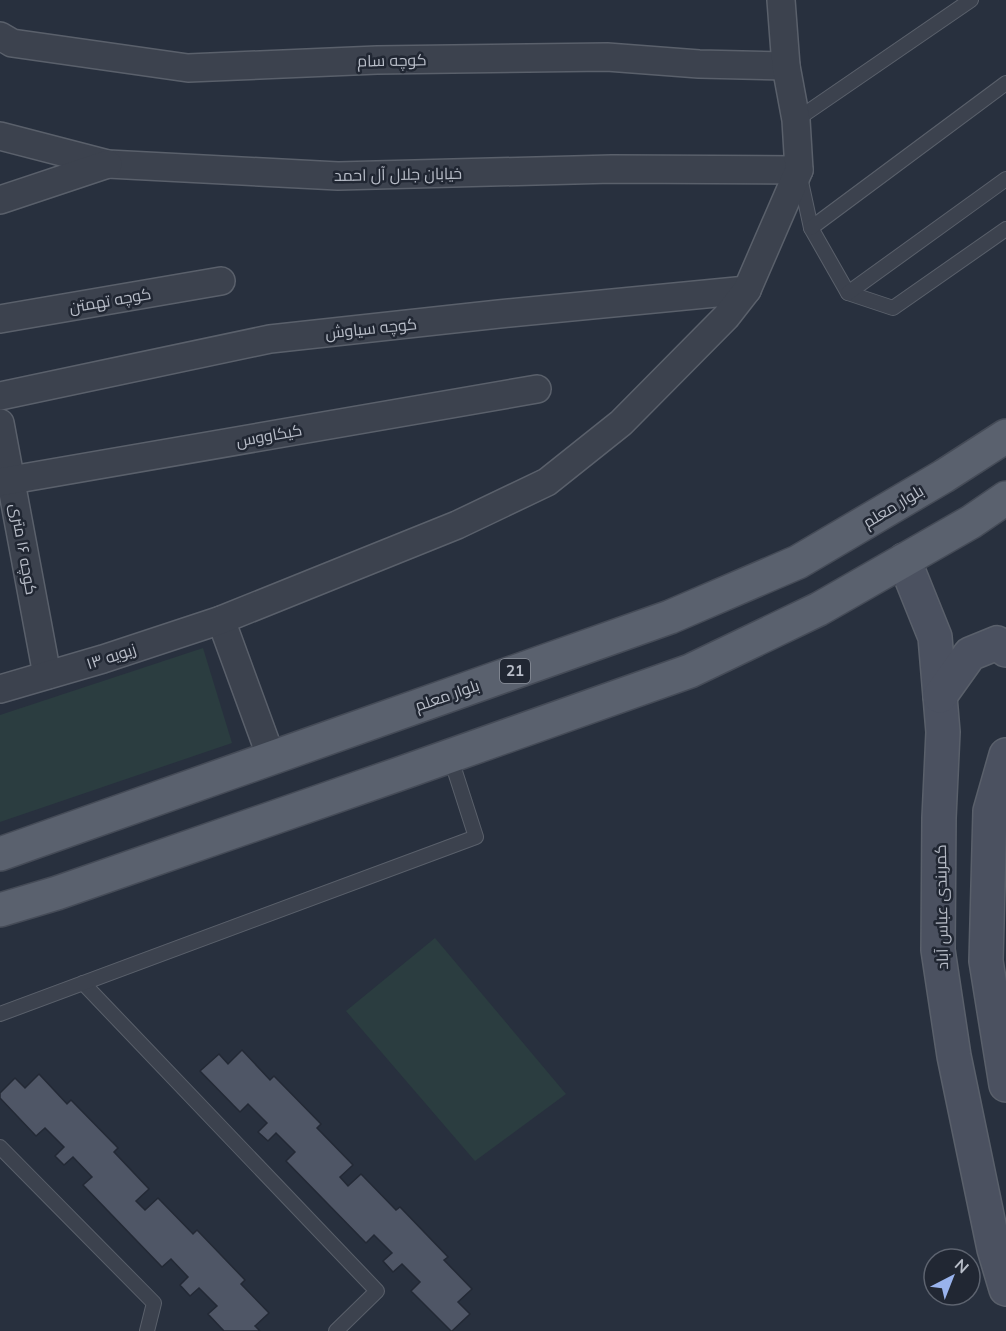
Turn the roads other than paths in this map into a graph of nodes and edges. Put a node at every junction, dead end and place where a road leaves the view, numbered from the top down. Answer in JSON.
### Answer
{"nodes":[{"id":1,"x":781,"y":0,"type":"edge"},
{"id":2,"x":971,"y":0,"type":"edge"},
{"id":3,"x":0,"y":36,"type":"edge"},
{"id":4,"x":786,"y":66,"type":"junction"},
{"id":5,"x":1006,"y":82,"type":"edge"},
{"id":6,"x":796,"y":120,"type":"junction"},
{"id":7,"x":0,"y":136,"type":"edge"},
{"id":8,"x":108,"y":164,"type":"junction"},
{"id":9,"x":799,"y":170,"type":"junction"},
{"id":10,"x":1006,"y":179,"type":"edge"},
{"id":11,"x":0,"y":200,"type":"edge"},
{"id":12,"x":811,"y":228,"type":"junction"},
{"id":13,"x":1006,"y":229,"type":"edge"},
{"id":14,"x":221,"y":281,"type":"dead end"},
{"id":15,"x":747,"y":290,"type":"junction"},
{"id":16,"x":848,"y":293,"type":"junction"},
{"id":17,"x":0,"y":319,"type":"edge"},
{"id":18,"x":537,"y":389,"type":"dead end"},
{"id":19,"x":0,"y":396,"type":"edge"},
{"id":20,"x":0,"y":423,"type":"edge"},
{"id":21,"x":1006,"y":436,"type":"edge"},
{"id":22,"x":6,"y":480,"type":"edge"},
{"id":23,"x":1006,"y":498,"type":"edge"},
{"id":24,"x":904,"y":560,"type":"junction"},
{"id":25,"x":221,"y":620,"type":"junction"},
{"id":26,"x":1006,"y":650,"type":"edge"},
{"id":27,"x":47,"y":675,"type":"junction"},
{"id":28,"x":0,"y":689,"type":"edge"},
{"id":29,"x":940,"y":696,"type":"junction"},
{"id":30,"x":1006,"y":755,"type":"edge"},
{"id":31,"x":450,"y":756,"type":"junction"},
{"id":32,"x":270,"y":757,"type":"junction"},
{"id":33,"x":0,"y":854,"type":"edge"},
{"id":34,"x":0,"y":910,"type":"edge"},
{"id":35,"x":996,"y":962,"type":"edge"},
{"id":36,"x":83,"y":983,"type":"junction"},
{"id":37,"x":0,"y":1014,"type":"edge"},
{"id":38,"x":1006,"y":1085,"type":"edge"},
{"id":39,"x":0,"y":1147,"type":"edge"},
{"id":40,"x":1006,"y":1289,"type":"edge"},
{"id":41,"x":147,"y":1331,"type":"edge"},
{"id":42,"x":336,"y":1331,"type":"edge"}],
"edges":[{"from":1,"to":4,"type":"street"},
{"from":2,"to":6,"type":"lane"},
{"from":3,"to":4,"type":"street","name":"کوچه سام"},
{"from":4,"to":6,"type":"street"},
{"from":5,"to":12,"type":"lane"},
{"from":6,"to":9,"type":"street"},
{"from":7,"to":8,"type":"street","name":"خیابان جلال آل احمد"},
{"from":8,"to":9,"type":"street","name":"خیابان جلال آل احمد"},
{"from":8,"to":11,"type":"street"},
{"from":9,"to":12,"type":"lane"},
{"from":9,"to":15,"type":"street","name":"زیویه ۱۳"},
{"from":10,"to":16,"type":"lane"},
{"from":12,"to":16,"type":"lane"},
{"from":13,"to":16,"type":"lane"},
{"from":14,"to":17,"type":"street","name":"کوچه تهمتن"},
{"from":15,"to":19,"type":"street","name":"کوچه سیاوش"},
{"from":15,"to":25,"type":"street","name":"زیویه ۱۳"},
{"from":18,"to":22,"type":"street","name":"کیکاووس"},
{"from":20,"to":22,"type":"street","name":"کوچه ۱۶ متری"},
{"from":21,"to":32,"type":"main road","name":"بلوار معلم","number":"21"},
{"from":22,"to":27,"type":"street","name":"کوچه ۱۶ متری"},
{"from":23,"to":24,"type":"main road"},
{"from":24,"to":29,"type":"main road","name":"کمربندی عباس آباد"},
{"from":24,"to":31,"type":"main road"},
{"from":25,"to":27,"type":"street","name":"زیویه ۱۳"},
{"from":25,"to":32,"type":"street"},
{"from":26,"to":29,"type":"main road"},
{"from":27,"to":28,"type":"street","name":"زیویه ۱۳"},
{"from":29,"to":40,"type":"main road","name":"کمربندی عباس آباد"},
{"from":30,"to":35,"type":"main road"},
{"from":31,"to":34,"type":"main road"},
{"from":31,"to":36,"type":"lane"},
{"from":32,"to":33,"type":"main road","name":"بلوار معلم","number":"21"},
{"from":35,"to":38,"type":"main road"},
{"from":36,"to":37,"type":"lane"},
{"from":36,"to":42,"type":"lane"},
{"from":39,"to":41,"type":"lane"}]}
